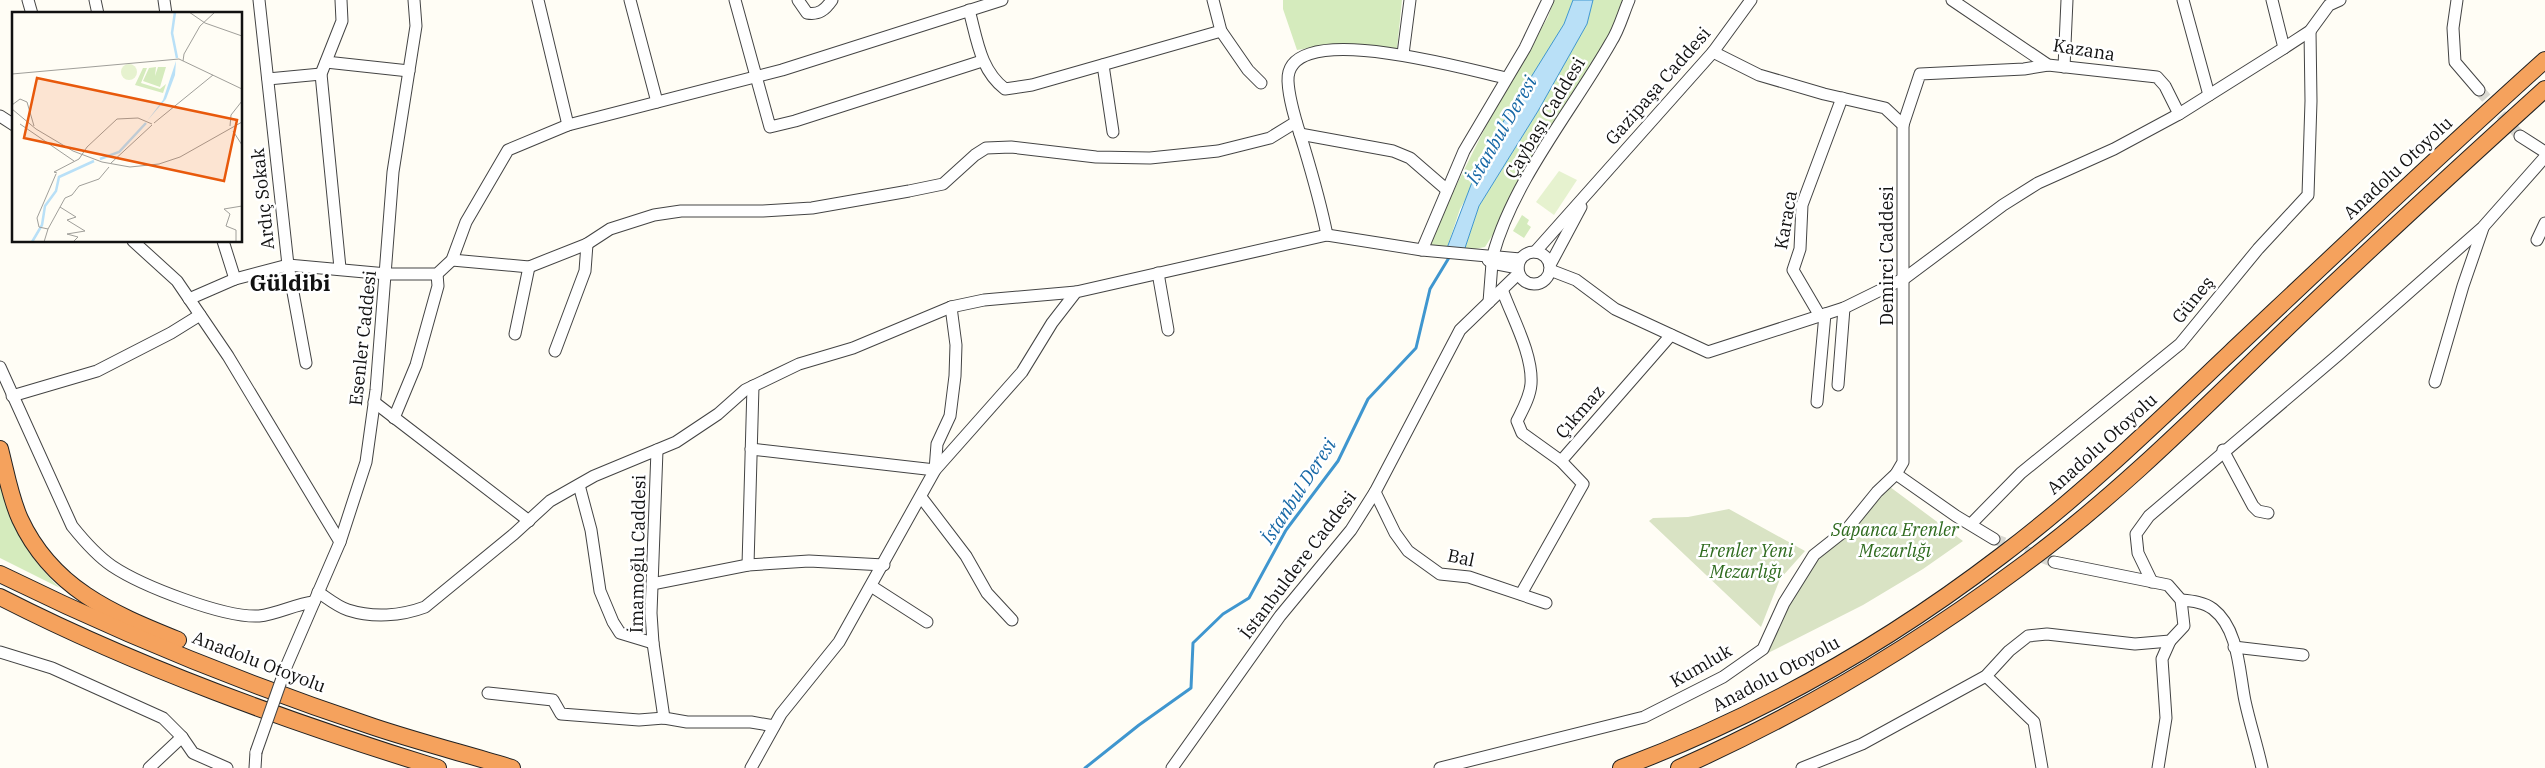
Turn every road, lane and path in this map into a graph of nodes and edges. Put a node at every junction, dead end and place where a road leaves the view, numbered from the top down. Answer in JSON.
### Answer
{"nodes":[{"id":1,"x":258,"y":0,"type":"edge"},
{"id":2,"x":341,"y":0,"type":"edge"},
{"id":3,"x":414,"y":0,"type":"edge"},
{"id":4,"x":538,"y":0,"type":"edge"},
{"id":5,"x":630,"y":0,"type":"edge"},
{"id":6,"x":736,"y":0,"type":"edge"},
{"id":7,"x":798,"y":0,"type":"edge"},
{"id":8,"x":832,"y":0,"type":"edge"},
{"id":9,"x":1002,"y":0,"type":"edge"},
{"id":10,"x":1213,"y":0,"type":"edge"},
{"id":11,"x":1410,"y":0,"type":"edge"},
{"id":12,"x":1548,"y":0,"type":"edge"},
{"id":13,"x":1629,"y":0,"type":"edge"},
{"id":14,"x":1751,"y":0,"type":"edge"},
{"id":15,"x":1952,"y":0,"type":"edge"},
{"id":16,"x":2067,"y":0,"type":"edge"},
{"id":17,"x":2183,"y":0,"type":"edge"},
{"id":18,"x":2272,"y":0,"type":"edge"},
{"id":19,"x":2340,"y":0,"type":"edge"},
{"id":20,"x":2457,"y":0,"type":"edge"},
{"id":21,"x":969,"y":10,"type":"junction"},
{"id":22,"x":1221,"y":31,"type":"junction"},
{"id":23,"x":2310,"y":31,"type":"junction"},
{"id":24,"x":2284,"y":48,"type":"junction"},
{"id":25,"x":1713,"y":52,"type":"junction"},
{"id":26,"x":1403,"y":54,"type":"junction"},
{"id":27,"x":2545,"y":60,"type":"edge"},
{"id":28,"x":982,"y":61,"type":"junction"},
{"id":29,"x":326,"y":62,"type":"junction"},
{"id":30,"x":1103,"y":65,"type":"junction"},
{"id":31,"x":2048,"y":65,"type":"junction"},
{"id":32,"x":2064,"y":67,"type":"junction"},
{"id":33,"x":409,"y":71,"type":"junction"},
{"id":34,"x":321,"y":74,"type":"junction"},
{"id":35,"x":756,"y":76,"type":"junction"},
{"id":36,"x":1506,"y":78,"type":"junction"},
{"id":37,"x":268,"y":80,"type":"junction"},
{"id":38,"x":1261,"y":83,"type":"dead end"},
{"id":39,"x":2545,"y":89,"type":"edge"},
{"id":40,"x":2479,"y":90,"type":"tunnel mouth"},
{"id":41,"x":2209,"y":95,"type":"junction"},
{"id":42,"x":1842,"y":98,"type":"junction"},
{"id":43,"x":657,"y":102,"type":"junction"},
{"id":44,"x":2179,"y":114,"type":"junction"},
{"id":45,"x":0,"y":116,"type":"edge"},
{"id":46,"x":1296,"y":122,"type":"junction"},
{"id":47,"x":12,"y":125,"type":"edge"},
{"id":48,"x":568,"y":125,"type":"junction"},
{"id":49,"x":1904,"y":125,"type":"junction"},
{"id":50,"x":1113,"y":132,"type":"dead end"},
{"id":51,"x":1300,"y":134,"type":"junction"},
{"id":52,"x":2520,"y":136,"type":"tunnel mouth"},
{"id":53,"x":2545,"y":152,"type":"edge"},
{"id":54,"x":2545,"y":157,"type":"edge"},
{"id":55,"x":1447,"y":190,"type":"junction"},
{"id":56,"x":1589,"y":192,"type":"junction"},
{"id":57,"x":2545,"y":223,"type":"edge"},
{"id":58,"x":2483,"y":227,"type":"junction"},
{"id":59,"x":1327,"y":235,"type":"junction"},
{"id":60,"x":2537,"y":240,"type":"dead end"},
{"id":61,"x":134,"y":242,"type":"edge"},
{"id":62,"x":223,"y":242,"type":"edge"},
{"id":63,"x":587,"y":244,"type":"junction"},
{"id":64,"x":1422,"y":250,"type":"junction"},
{"id":65,"x":1535,"y":252,"type":"junction"},
{"id":66,"x":1489,"y":258,"type":"junction"},
{"id":67,"x":452,"y":260,"type":"junction"},
{"id":68,"x":288,"y":265,"type":"junction"},
{"id":69,"x":529,"y":267,"type":"junction"},
{"id":70,"x":1519,"y":267,"type":"junction"},
{"id":71,"x":340,"y":268,"type":"junction"},
{"id":72,"x":1548,"y":271,"type":"junction"},
{"id":73,"x":1158,"y":273,"type":"junction"},
{"id":74,"x":387,"y":274,"type":"junction"},
{"id":75,"x":437,"y":274,"type":"junction"},
{"id":76,"x":1905,"y":278,"type":"junction"},
{"id":77,"x":235,"y":279,"type":"junction"},
{"id":78,"x":1530,"y":283,"type":"junction"},
{"id":79,"x":1076,"y":292,"type":"junction"},
{"id":80,"x":1503,"y":292,"type":"junction"},
{"id":81,"x":189,"y":299,"type":"junction"},
{"id":82,"x":1489,"y":302,"type":"junction"},
{"id":83,"x":950,"y":307,"type":"junction"},
{"id":84,"x":1844,"y":308,"type":"junction"},
{"id":85,"x":200,"y":315,"type":"junction"},
{"id":86,"x":1822,"y":315,"type":"junction"},
{"id":87,"x":1168,"y":330,"type":"dead end"},
{"id":88,"x":515,"y":334,"type":"dead end"},
{"id":89,"x":1672,"y":335,"type":"junction"},
{"id":90,"x":555,"y":351,"type":"dead end"},
{"id":91,"x":306,"y":363,"type":"dead end"},
{"id":92,"x":0,"y":367,"type":"edge"},
{"id":93,"x":2435,"y":382,"type":"dead end"},
{"id":94,"x":1838,"y":385,"type":"dead end"},
{"id":95,"x":753,"y":386,"type":"junction"},
{"id":96,"x":12,"y":396,"type":"junction"},
{"id":97,"x":374,"y":402,"type":"junction"},
{"id":98,"x":1817,"y":402,"type":"dead end"},
{"id":99,"x":394,"y":418,"type":"junction"},
{"id":100,"x":0,"y":449,"type":"edge"},
{"id":101,"x":751,"y":449,"type":"junction"},
{"id":102,"x":657,"y":450,"type":"junction"},
{"id":103,"x":2223,"y":450,"type":"junction"},
{"id":104,"x":1561,"y":461,"type":"junction"},
{"id":105,"x":934,"y":470,"type":"junction"},
{"id":106,"x":1896,"y":474,"type":"junction"},
{"id":107,"x":579,"y":485,"type":"junction"},
{"id":108,"x":1375,"y":492,"type":"junction"},
{"id":109,"x":921,"y":497,"type":"junction"},
{"id":110,"x":2268,"y":513,"type":"dead end"},
{"id":111,"x":529,"y":521,"type":"junction"},
{"id":112,"x":1971,"y":524,"type":"junction"},
{"id":113,"x":1994,"y":539,"type":"tunnel mouth"},
{"id":114,"x":340,"y":542,"type":"junction"},
{"id":115,"x":2054,"y":562,"type":"tunnel mouth"},
{"id":116,"x":748,"y":565,"type":"junction"},
{"id":117,"x":884,"y":565,"type":"junction"},
{"id":118,"x":0,"y":574,"type":"edge"},
{"id":119,"x":2152,"y":582,"type":"junction"},
{"id":120,"x":652,"y":584,"type":"junction"},
{"id":121,"x":871,"y":586,"type":"junction"},
{"id":122,"x":1521,"y":594,"type":"junction"},
{"id":123,"x":0,"y":597,"type":"edge"},
{"id":124,"x":316,"y":597,"type":"junction"},
{"id":125,"x":2181,"y":600,"type":"junction"},
{"id":126,"x":1546,"y":603,"type":"dead end"},
{"id":127,"x":0,"y":609,"type":"edge"},
{"id":128,"x":1012,"y":620,"type":"dead end"},
{"id":129,"x":928,"y":622,"type":"dead end"},
{"id":130,"x":2170,"y":641,"type":"junction"},
{"id":131,"x":653,"y":643,"type":"junction"},
{"id":132,"x":2234,"y":647,"type":"junction"},
{"id":133,"x":113,"y":649,"type":"junction"},
{"id":134,"x":0,"y":652,"type":"edge"},
{"id":135,"x":2303,"y":655,"type":"dead end"},
{"id":136,"x":1986,"y":676,"type":"junction"},
{"id":137,"x":488,"y":693,"type":"dead end"},
{"id":138,"x":664,"y":718,"type":"junction"},
{"id":139,"x":774,"y":726,"type":"junction"},
{"id":140,"x":374,"y":727,"type":"junction"},
{"id":141,"x":182,"y":737,"type":"junction"},
{"id":142,"x":149,"y":768,"type":"edge"},
{"id":143,"x":226,"y":768,"type":"edge"},
{"id":144,"x":255,"y":768,"type":"edge"},
{"id":145,"x":438,"y":768,"type":"edge"},
{"id":146,"x":512,"y":768,"type":"edge"},
{"id":147,"x":751,"y":768,"type":"edge"},
{"id":148,"x":1172,"y":768,"type":"edge"},
{"id":149,"x":1440,"y":768,"type":"edge"},
{"id":150,"x":1621,"y":768,"type":"edge"},
{"id":151,"x":1679,"y":768,"type":"edge"},
{"id":152,"x":1802,"y":768,"type":"edge"},
{"id":153,"x":2042,"y":768,"type":"edge"},
{"id":154,"x":2158,"y":768,"type":"edge"},
{"id":155,"x":2262,"y":768,"type":"edge"}],
"edges":[{"from":1,"to":37,"type":"street","name":"Ardıç Sokak"},
{"from":2,"to":29,"type":"street"},
{"from":3,"to":33,"type":"street","name":"Esenler Caddesi"},
{"from":4,"to":48,"type":"street"},
{"from":5,"to":43,"type":"street"},
{"from":6,"to":35,"type":"street"},
{"from":7,"to":8,"type":"street"},
{"from":9,"to":21,"type":"street"},
{"from":10,"to":22,"type":"street"},
{"from":11,"to":26,"type":"street"},
{"from":12,"to":36,"type":"street"},
{"from":13,"to":66,"type":"street","name":"Çaybaşı Caddesi"},
{"from":14,"to":25,"type":"street","name":"Gazipaşa Caddesi"},
{"from":15,"to":31,"type":"street","name":"Kazana"},
{"from":16,"to":32,"type":"street"},
{"from":17,"to":41,"type":"street"},
{"from":18,"to":24,"type":"street"},
{"from":19,"to":23,"type":"street"},
{"from":20,"to":40,"type":"street"},
{"from":21,"to":28,"type":"street"},
{"from":21,"to":35,"type":"street"},
{"from":22,"to":30,"type":"street"},
{"from":22,"to":38,"type":"street"},
{"from":23,"to":24,"type":"street"},
{"from":23,"to":112,"type":"street","name":"Güneş"},
{"from":24,"to":41,"type":"street"},
{"from":25,"to":42,"type":"street"},
{"from":25,"to":56,"type":"street","name":"Gazipaşa Caddesi"},
{"from":26,"to":36,"type":"street"},
{"from":26,"to":46,"type":"street"},
{"from":27,"to":150,"type":"highway","name":"Anadolu Otoyolu"},
{"from":28,"to":30,"type":"street"},
{"from":28,"to":35,"type":"street"},
{"from":29,"to":33,"type":"street"},
{"from":29,"to":34,"type":"street"},
{"from":30,"to":50,"type":"street"},
{"from":31,"to":32,"type":"street","name":"Kazana"},
{"from":31,"to":49,"type":"street","name":"Demirci Caddesi"},
{"from":32,"to":44,"type":"street","name":"Kazana"},
{"from":33,"to":74,"type":"street","name":"Esenler Caddesi"},
{"from":34,"to":37,"type":"street"},
{"from":34,"to":71,"type":"street"},
{"from":35,"to":43,"type":"street"},
{"from":36,"to":55,"type":"street"},
{"from":37,"to":68,"type":"street","name":"Ardıç Sokak"},
{"from":39,"to":151,"type":"highway"},
{"from":41,"to":44,"type":"street"},
{"from":42,"to":49,"type":"street"},
{"from":42,"to":86,"type":"street","name":"Karaca"},
{"from":43,"to":48,"type":"street"},
{"from":44,"to":76,"type":"street"},
{"from":45,"to":47,"type":"street"},
{"from":46,"to":51,"type":"street"},
{"from":46,"to":63,"type":"street"},
{"from":48,"to":67,"type":"street"},
{"from":49,"to":76,"type":"street","name":"Demirci Caddesi"},
{"from":51,"to":55,"type":"street"},
{"from":51,"to":59,"type":"street"},
{"from":52,"to":53,"type":"street"},
{"from":54,"to":58,"type":"street"},
{"from":55,"to":64,"type":"street"},
{"from":56,"to":65,"type":"street","name":"Gazipaşa Caddesi"},
{"from":56,"to":72,"type":"street","name":"Gazipaşa Caddesi"},
{"from":57,"to":60,"type":"street"},
{"from":58,"to":93,"type":"street"},
{"from":58,"to":103,"type":"street"},
{"from":59,"to":64,"type":"street"},
{"from":59,"to":73,"type":"street"},
{"from":61,"to":81,"type":"street"},
{"from":62,"to":77,"type":"street"},
{"from":63,"to":69,"type":"street"},
{"from":63,"to":90,"type":"street"},
{"from":64,"to":66,"type":"street"},
{"from":65,"to":70,"type":"street"},
{"from":65,"to":72,"type":"street"},
{"from":66,"to":70,"type":"street"},
{"from":66,"to":82,"type":"street"},
{"from":67,"to":69,"type":"street"},
{"from":67,"to":75,"type":"street"},
{"from":68,"to":71,"type":"street"},
{"from":68,"to":77,"type":"street"},
{"from":68,"to":91,"type":"street","name":"Ardıç Sokak"},
{"from":69,"to":88,"type":"street"},
{"from":70,"to":78,"type":"street"},
{"from":70,"to":82,"type":"street","name":"İstanbuldere Caddesi"},
{"from":71,"to":74,"type":"street"},
{"from":72,"to":78,"type":"street"},
{"from":72,"to":89,"type":"street"},
{"from":73,"to":79,"type":"street"},
{"from":73,"to":87,"type":"street"},
{"from":74,"to":75,"type":"street"},
{"from":74,"to":97,"type":"street","name":"Esenler Caddesi"},
{"from":75,"to":99,"type":"street"},
{"from":76,"to":84,"type":"street"},
{"from":76,"to":106,"type":"street","name":"Demirci Caddesi"},
{"from":77,"to":81,"type":"street"},
{"from":78,"to":80,"type":"street","name":"İstanbuldere Caddesi"},
{"from":79,"to":83,"type":"street"},
{"from":79,"to":105,"type":"street"},
{"from":80,"to":82,"type":"street","name":"İstanbuldere Caddesi"},
{"from":80,"to":104,"type":"street"},
{"from":81,"to":85,"type":"street"},
{"from":82,"to":108,"type":"street","name":"İstanbuldere Caddesi"},
{"from":83,"to":95,"type":"street"},
{"from":83,"to":105,"type":"street"},
{"from":84,"to":86,"type":"street"},
{"from":84,"to":94,"type":"street"},
{"from":85,"to":96,"type":"street"},
{"from":85,"to":114,"type":"street"},
{"from":86,"to":89,"type":"street"},
{"from":86,"to":98,"type":"street"},
{"from":89,"to":104,"type":"street","name":"Çıkmaz"},
{"from":92,"to":96,"type":"street"},
{"from":95,"to":101,"type":"street"},
{"from":95,"to":102,"type":"street"},
{"from":96,"to":124,"type":"street"},
{"from":97,"to":99,"type":"street"},
{"from":97,"to":114,"type":"street","name":"Esenler Caddesi"},
{"from":99,"to":111,"type":"street"},
{"from":100,"to":140,"type":"highway"},
{"from":101,"to":105,"type":"street"},
{"from":101,"to":116,"type":"street"},
{"from":102,"to":107,"type":"street"},
{"from":102,"to":120,"type":"street","name":"İmamoğlu Caddesi"},
{"from":103,"to":110,"type":"street"},
{"from":103,"to":119,"type":"street"},
{"from":104,"to":122,"type":"street","name":"Çıkmaz"},
{"from":105,"to":109,"type":"street"},
{"from":106,"to":112,"type":"street"},
{"from":106,"to":149,"type":"street","name":"Kumluk"},
{"from":107,"to":111,"type":"street"},
{"from":107,"to":131,"type":"street"},
{"from":108,"to":122,"type":"street","name":"Bal"},
{"from":108,"to":148,"type":"street","name":"İstanbuldere Caddesi"},
{"from":109,"to":117,"type":"street"},
{"from":109,"to":128,"type":"street"},
{"from":111,"to":124,"type":"street"},
{"from":112,"to":113,"type":"street"},
{"from":114,"to":124,"type":"street","name":"Esenler Caddesi"},
{"from":115,"to":119,"type":"street"},
{"from":116,"to":117,"type":"street"},
{"from":116,"to":120,"type":"street"},
{"from":117,"to":121,"type":"street"},
{"from":118,"to":140,"type":"highway","name":"Anadolu Otoyolu"},
{"from":119,"to":125,"type":"street"},
{"from":120,"to":131,"type":"street","name":"İmamoğlu Caddesi"},
{"from":121,"to":129,"type":"street"},
{"from":121,"to":139,"type":"street"},
{"from":122,"to":126,"type":"street","name":"Bal"},
{"from":123,"to":133,"type":"highway"},
{"from":124,"to":144,"type":"street","name":"Esenler Caddesi","bridge":true},
{"from":125,"to":130,"type":"street"},
{"from":125,"to":132,"type":"street"},
{"from":127,"to":133,"type":"highway"},
{"from":130,"to":136,"type":"street"},
{"from":130,"to":154,"type":"street"},
{"from":131,"to":138,"type":"street","name":"İmamoğlu Caddesi"},
{"from":132,"to":135,"type":"street"},
{"from":132,"to":155,"type":"street"},
{"from":133,"to":145,"type":"highway"},
{"from":134,"to":141,"type":"street"},
{"from":136,"to":152,"type":"street"},
{"from":136,"to":153,"type":"street"},
{"from":137,"to":138,"type":"street"},
{"from":138,"to":139,"type":"street"},
{"from":139,"to":147,"type":"street"},
{"from":140,"to":146,"type":"highway","name":"Anadolu Otoyolu"},
{"from":141,"to":142,"type":"street"},
{"from":141,"to":143,"type":"street"}]}
